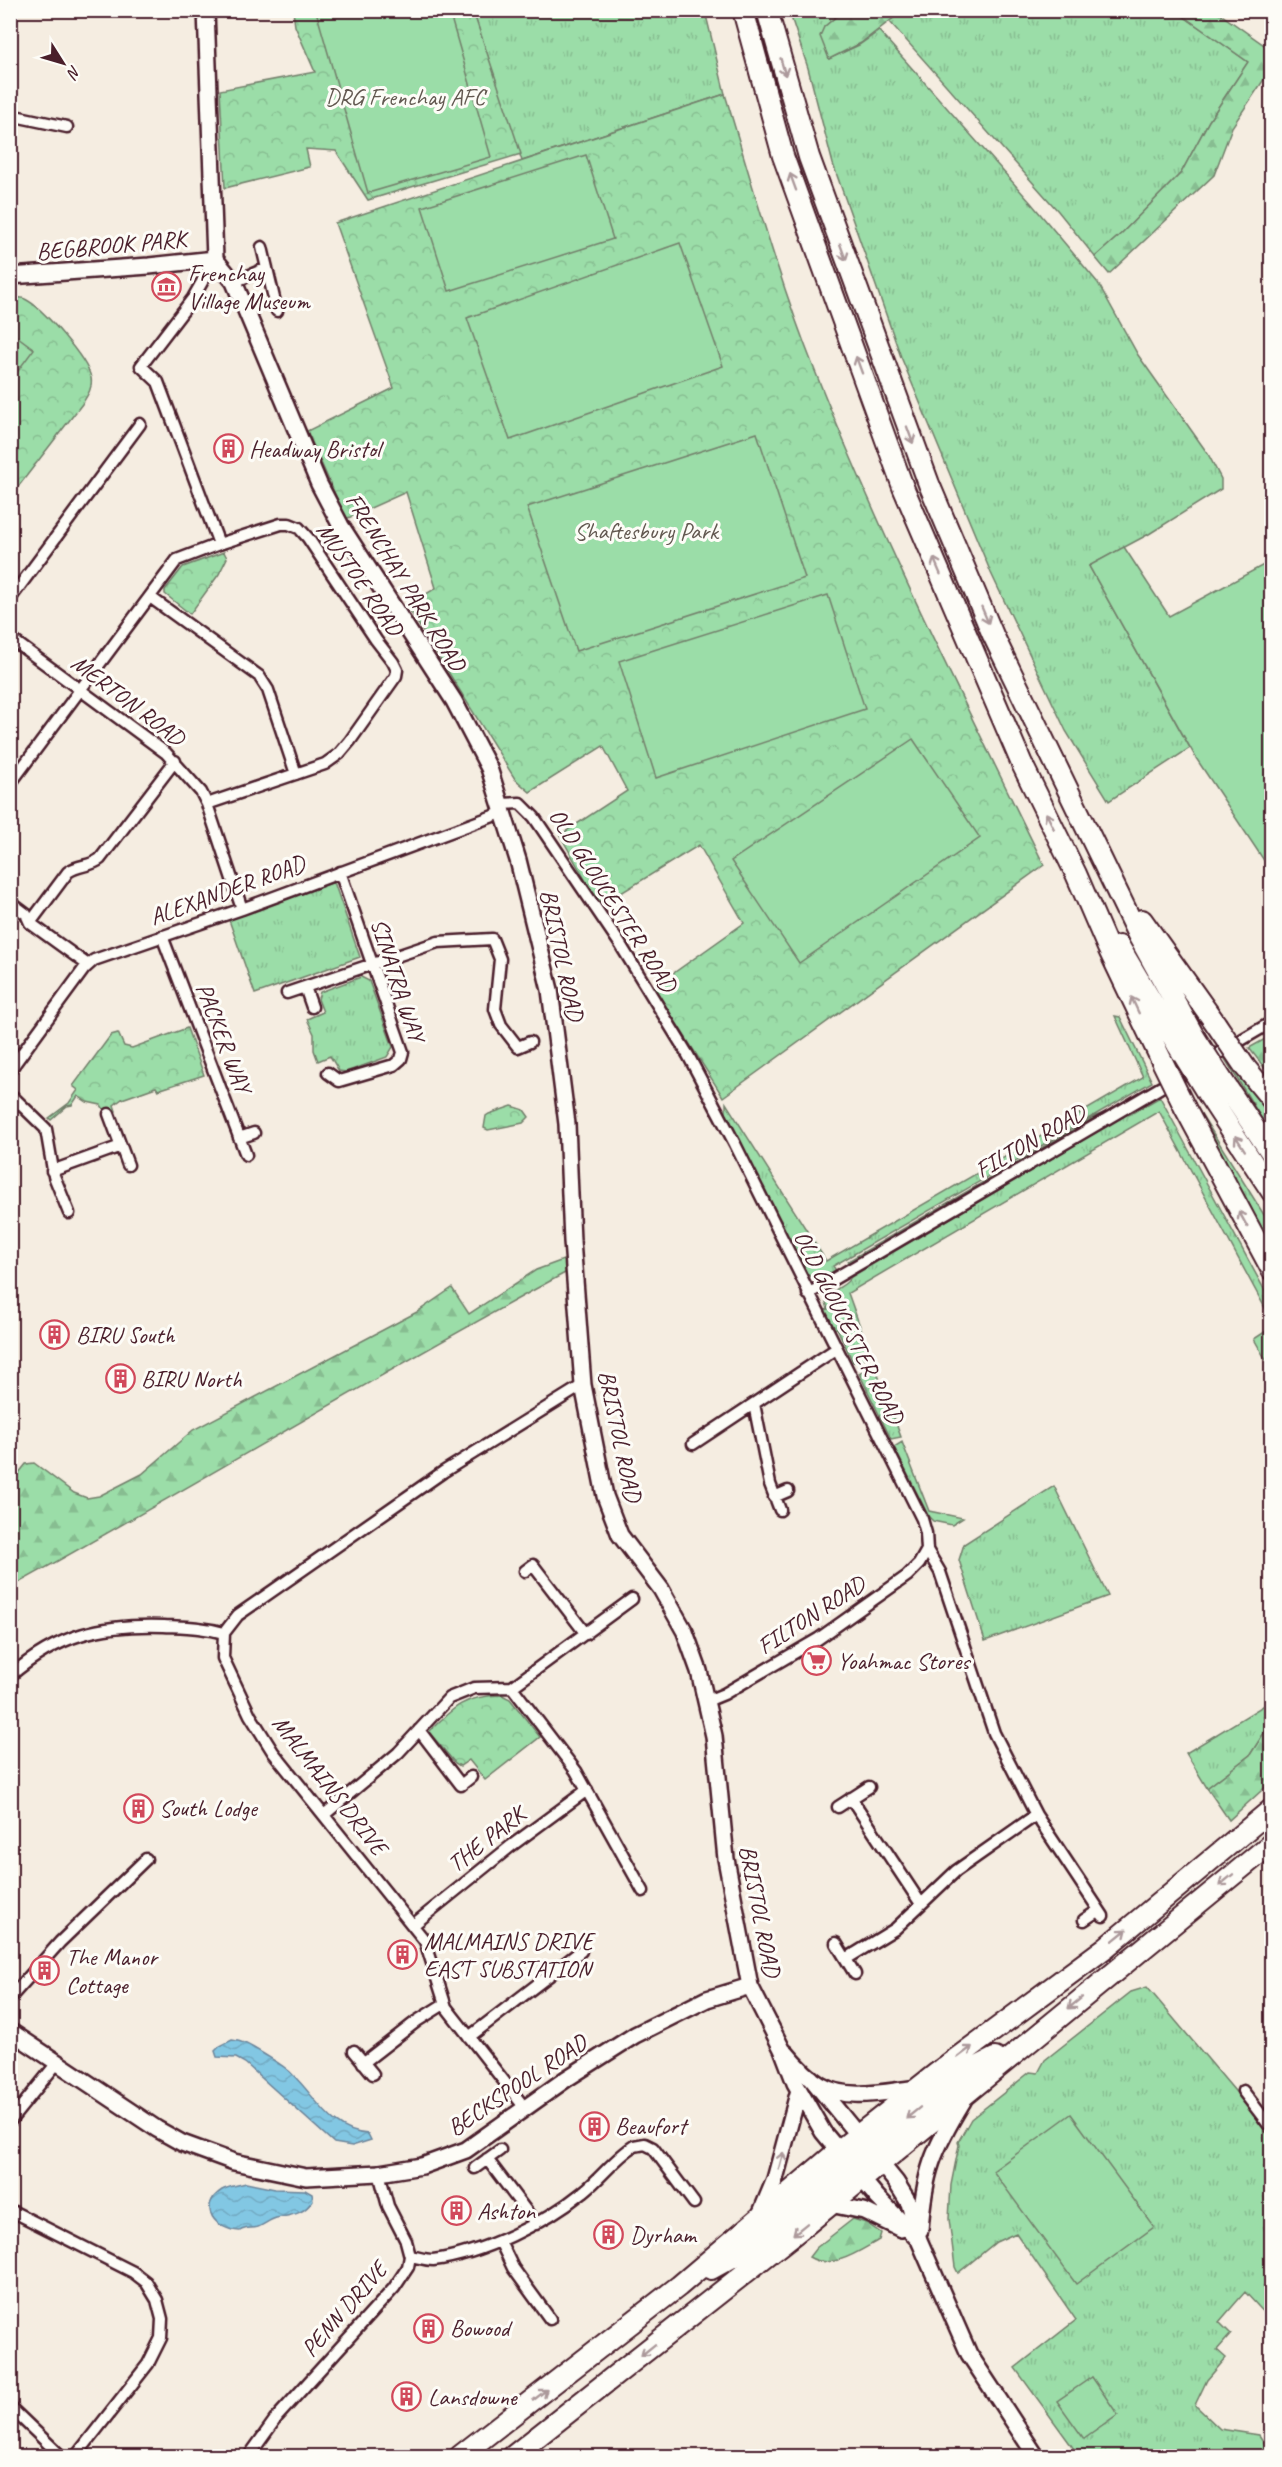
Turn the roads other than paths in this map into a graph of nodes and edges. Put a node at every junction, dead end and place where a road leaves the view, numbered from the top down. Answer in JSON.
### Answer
{"nodes":[{"id":1,"x":206,"y":10,"type":"edge"},
{"id":2,"x":743,"y":10,"type":"edge"},
{"id":3,"x":767,"y":10,"type":"edge"},
{"id":4,"x":10,"y":115,"type":"edge"},
{"id":5,"x":67,"y":127,"type":"dead end"},
{"id":6,"x":262,"y":248,"type":"dead end"},
{"id":7,"x":216,"y":259,"type":"junction"},
{"id":8,"x":267,"y":268,"type":"junction"},
{"id":9,"x":10,"y":276,"type":"edge"},
{"id":10,"x":234,"y":282,"type":"junction"},
{"id":11,"x":277,"y":311,"type":"dead end"},
{"id":12,"x":140,"y":424,"type":"dead end"},
{"id":13,"x":219,"y":543,"type":"junction"},
{"id":14,"x":150,"y":597,"type":"junction"},
{"id":15,"x":10,"y":599,"type":"edge"},
{"id":16,"x":10,"y":638,"type":"edge"},
{"id":17,"x":80,"y":689,"type":"junction"},
{"id":18,"x":175,"y":761,"type":"junction"},
{"id":19,"x":296,"y":774,"type":"junction"},
{"id":20,"x":10,"y":784,"type":"edge"},
{"id":21,"x":207,"y":804,"type":"junction"},
{"id":22,"x":503,"y":808,"type":"junction"},
{"id":23,"x":340,"y":872,"type":"junction"},
{"id":24,"x":1076,"y":874,"type":"junction"},
{"id":25,"x":1115,"y":884,"type":"junction"},
{"id":26,"x":10,"y":902,"type":"edge"},
{"id":27,"x":242,"y":909,"type":"junction"},
{"id":28,"x":30,"y":923,"type":"junction"},
{"id":29,"x":162,"y":936,"type":"junction"},
{"id":30,"x":372,"y":964,"type":"junction"},
{"id":31,"x":88,"y":965,"type":"junction"},
{"id":32,"x":305,"y":987,"type":"junction"},
{"id":33,"x":287,"y":993,"type":"dead end"},
{"id":34,"x":312,"y":1007,"type":"dead end"},
{"id":35,"x":1272,"y":1022,"type":"edge"},
{"id":36,"x":530,"y":1042,"type":"dead end"},
{"id":37,"x":1187,"y":1042,"type":"junction"},
{"id":38,"x":10,"y":1070,"type":"edge"},
{"id":39,"x":328,"y":1073,"type":"dead end"},
{"id":40,"x":1215,"y":1088,"type":"junction"},
{"id":41,"x":10,"y":1094,"type":"edge"},
{"id":42,"x":1272,"y":1100,"type":"edge"},
{"id":43,"x":110,"y":1114,"type":"dead end"},
{"id":44,"x":254,"y":1133,"type":"dead end"},
{"id":45,"x":239,"y":1138,"type":"junction"},
{"id":46,"x":121,"y":1146,"type":"junction"},
{"id":47,"x":1272,"y":1154,"type":"edge"},
{"id":48,"x":246,"y":1155,"type":"dead end"},
{"id":49,"x":128,"y":1165,"type":"dead end"},
{"id":50,"x":52,"y":1171,"type":"junction"},
{"id":51,"x":1272,"y":1192,"type":"edge"},
{"id":52,"x":69,"y":1213,"type":"dead end"},
{"id":53,"x":1272,"y":1270,"type":"edge"},
{"id":54,"x":808,"y":1294,"type":"junction"},
{"id":55,"x":836,"y":1349,"type":"junction"},
{"id":56,"x":584,"y":1385,"type":"junction"},
{"id":57,"x":754,"y":1404,"type":"junction"},
{"id":58,"x":693,"y":1444,"type":"dead end"},
{"id":59,"x":788,"y":1491,"type":"dead end"},
{"id":60,"x":774,"y":1497,"type":"junction"},
{"id":61,"x":780,"y":1510,"type":"dead end"},
{"id":62,"x":927,"y":1550,"type":"junction"},
{"id":63,"x":525,"y":1571,"type":"dead end"},
{"id":64,"x":632,"y":1599,"type":"dead end"},
{"id":65,"x":224,"y":1633,"type":"junction"},
{"id":66,"x":586,"y":1634,"type":"junction"},
{"id":67,"x":10,"y":1676,"type":"edge"},
{"id":68,"x":512,"y":1687,"type":"junction"},
{"id":69,"x":707,"y":1701,"type":"junction"},
{"id":70,"x":419,"y":1730,"type":"junction"},
{"id":71,"x":471,"y":1776,"type":"dead end"},
{"id":72,"x":869,"y":1787,"type":"dead end"},
{"id":73,"x":587,"y":1790,"type":"junction"},
{"id":74,"x":851,"y":1798,"type":"junction"},
{"id":75,"x":838,"y":1807,"type":"dead end"},
{"id":76,"x":1272,"y":1809,"type":"edge"},
{"id":77,"x":324,"y":1815,"type":"junction"},
{"id":78,"x":1036,"y":1815,"type":"junction"},
{"id":79,"x":1272,"y":1843,"type":"edge"},
{"id":80,"x":146,"y":1859,"type":"dead end"},
{"id":81,"x":643,"y":1891,"type":"dead end"},
{"id":82,"x":921,"y":1904,"type":"junction"},
{"id":83,"x":1084,"y":1920,"type":"dead end"},
{"id":84,"x":413,"y":1924,"type":"junction"},
{"id":85,"x":836,"y":1943,"type":"dead end"},
{"id":86,"x":581,"y":1951,"type":"dead end"},
{"id":87,"x":846,"y":1959,"type":"junction"},
{"id":88,"x":855,"y":1974,"type":"dead end"},
{"id":89,"x":750,"y":1986,"type":"junction"},
{"id":90,"x":10,"y":1998,"type":"edge"},
{"id":91,"x":444,"y":2004,"type":"junction"},
{"id":92,"x":10,"y":2031,"type":"edge"},
{"id":93,"x":469,"y":2037,"type":"junction"},
{"id":94,"x":1034,"y":2038,"type":"junction"},
{"id":95,"x":782,"y":2049,"type":"junction"},
{"id":96,"x":354,"y":2051,"type":"dead end"},
{"id":97,"x":363,"y":2062,"type":"junction"},
{"id":98,"x":57,"y":2063,"type":"junction"},
{"id":99,"x":373,"y":2074,"type":"dead end"},
{"id":100,"x":811,"y":2078,"type":"junction"},
{"id":101,"x":918,"y":2088,"type":"junction"},
{"id":102,"x":971,"y":2088,"type":"junction"},
{"id":103,"x":799,"y":2090,"type":"junction"},
{"id":104,"x":1243,"y":2091,"type":"dead end"},
{"id":105,"x":525,"y":2108,"type":"junction"},
{"id":106,"x":10,"y":2121,"type":"edge"},
{"id":107,"x":1272,"y":2129,"type":"edge"},
{"id":108,"x":869,"y":2149,"type":"junction"},
{"id":109,"x":500,"y":2150,"type":"dead end"},
{"id":110,"x":487,"y":2159,"type":"junction"},
{"id":111,"x":850,"y":2164,"type":"junction"},
{"id":112,"x":474,"y":2168,"type":"dead end"},
{"id":113,"x":379,"y":2173,"type":"junction"},
{"id":114,"x":694,"y":2203,"type":"dead end"},
{"id":115,"x":830,"y":2204,"type":"junction"},
{"id":116,"x":10,"y":2210,"type":"edge"},
{"id":117,"x":760,"y":2216,"type":"junction"},
{"id":118,"x":536,"y":2224,"type":"junction"},
{"id":119,"x":919,"y":2240,"type":"junction"},
{"id":120,"x":500,"y":2241,"type":"junction"},
{"id":121,"x":410,"y":2256,"type":"junction"},
{"id":122,"x":679,"y":2286,"type":"junction"},
{"id":123,"x":550,"y":2319,"type":"dead end"},
{"id":124,"x":10,"y":2407,"type":"edge"},
{"id":125,"x":61,"y":2457,"type":"edge"},
{"id":126,"x":76,"y":2457,"type":"edge"},
{"id":127,"x":249,"y":2457,"type":"edge"},
{"id":128,"x":460,"y":2457,"type":"edge"},
{"id":129,"x":513,"y":2457,"type":"edge"},
{"id":130,"x":1036,"y":2457,"type":"edge"}],
"edges":[{"from":1,"to":7,"type":"main road"},
{"from":24,"to":2,"type":"highway","one_way":true},
{"from":3,"to":25,"type":"highway","one_way":true},
{"from":4,"to":5,"type":"street"},
{"from":6,"to":8,"type":"street"},
{"from":7,"to":9,"type":"main road","name":"BEGBROOK PARK"},
{"from":7,"to":10,"type":"main road","name":"FRENCHAY PARK ROAD"},
{"from":7,"to":13,"type":"street"},
{"from":8,"to":10,"type":"street"},
{"from":8,"to":11,"type":"street"},
{"from":10,"to":22,"type":"main road","name":"FRENCHAY PARK ROAD"},
{"from":12,"to":15,"type":"street"},
{"from":13,"to":14,"type":"street","name":"MUSTOE ROAD"},
{"from":13,"to":19,"type":"street","name":"MUSTOE ROAD"},
{"from":14,"to":17,"type":"street","name":"MUSTOE ROAD"},
{"from":14,"to":19,"type":"street"},
{"from":16,"to":17,"type":"street","name":"MERTON ROAD"},
{"from":17,"to":18,"type":"street","name":"MERTON ROAD"},
{"from":17,"to":20,"type":"street","name":"MUSTOE ROAD"},
{"from":18,"to":21,"type":"street","name":"MERTON ROAD"},
{"from":18,"to":28,"type":"street"},
{"from":19,"to":21,"type":"street","name":"MUSTOE ROAD"},
{"from":21,"to":27,"type":"street","name":"MERTON ROAD"},
{"from":22,"to":23,"type":"street","name":"ALEXANDER ROAD"},
{"from":22,"to":54,"type":"street","name":"OLD GLOUCESTER ROAD"},
{"from":22,"to":56,"type":"main road","name":"BRISTOL ROAD"},
{"from":23,"to":27,"type":"street","name":"ALEXANDER ROAD"},
{"from":23,"to":30,"type":"street","name":"SINATRA WAY"},
{"from":24,"to":37,"type":"highway"},
{"from":53,"to":24,"type":"highway","one_way":true,"bridge":true},
{"from":25,"to":37,"type":"highway"},
{"from":25,"to":42,"type":"highway","bridge":true},
{"from":26,"to":28,"type":"street"},
{"from":27,"to":29,"type":"street","name":"ALEXANDER ROAD"},
{"from":28,"to":31,"type":"street"},
{"from":29,"to":31,"type":"street","name":"ALEXANDER ROAD"},
{"from":29,"to":45,"type":"street","name":"PACKER WAY"},
{"from":30,"to":32,"type":"street"},
{"from":30,"to":36,"type":"street"},
{"from":30,"to":39,"type":"street","name":"SINATRA WAY"},
{"from":31,"to":38,"type":"street","name":"ALEXANDER ROAD"},
{"from":32,"to":33,"type":"street"},
{"from":32,"to":34,"type":"street"},
{"from":35,"to":54,"type":"street","name":"FILTON ROAD"},
{"from":37,"to":40,"type":"highway","bridge":true},
{"from":40,"to":47,"type":"highway"},
{"from":51,"to":40,"type":"highway","one_way":true},
{"from":41,"to":50,"type":"street"},
{"from":43,"to":46,"type":"street"},
{"from":44,"to":45,"type":"street"},
{"from":45,"to":48,"type":"street","name":"PACKER WAY"},
{"from":46,"to":49,"type":"street"},
{"from":46,"to":50,"type":"street"},
{"from":50,"to":52,"type":"street"},
{"from":54,"to":55,"type":"street","name":"OLD GLOUCESTER ROAD"},
{"from":55,"to":57,"type":"street"},
{"from":55,"to":62,"type":"street","name":"OLD GLOUCESTER ROAD"},
{"from":56,"to":65,"type":"street"},
{"from":56,"to":69,"type":"main road","name":"BRISTOL ROAD"},
{"from":57,"to":58,"type":"street"},
{"from":57,"to":60,"type":"street"},
{"from":59,"to":60,"type":"street"},
{"from":60,"to":61,"type":"street"},
{"from":62,"to":69,"type":"street","name":"FILTON ROAD"},
{"from":62,"to":78,"type":"street","name":"OLD GLOUCESTER ROAD"},
{"from":63,"to":66,"type":"street"},
{"from":64,"to":66,"type":"street"},
{"from":65,"to":67,"type":"street"},
{"from":65,"to":77,"type":"street","name":"MALMAINS DRIVE"},
{"from":66,"to":68,"type":"street"},
{"from":68,"to":70,"type":"street"},
{"from":68,"to":73,"type":"street"},
{"from":69,"to":89,"type":"main road","name":"BRISTOL ROAD"},
{"from":70,"to":71,"type":"street"},
{"from":70,"to":77,"type":"street"},
{"from":72,"to":74,"type":"street"},
{"from":73,"to":81,"type":"street"},
{"from":73,"to":84,"type":"street","name":"THE PARK"},
{"from":74,"to":75,"type":"street"},
{"from":74,"to":82,"type":"street"},
{"from":101,"to":76,"type":"highway","one_way":true},
{"from":77,"to":84,"type":"street","name":"MALMAINS DRIVE"},
{"from":78,"to":82,"type":"street"},
{"from":78,"to":83,"type":"street","name":"OLD GLOUCESTER ROAD"},
{"from":79,"to":94,"type":"highway","one_way":true},
{"from":80,"to":90,"type":"street"},
{"from":82,"to":87,"type":"street"},
{"from":84,"to":91,"type":"street","name":"MALMAINS DRIVE"},
{"from":85,"to":87,"type":"street"},
{"from":86,"to":93,"type":"street"},
{"from":87,"to":88,"type":"street"},
{"from":89,"to":95,"type":"main road","name":"BRISTOL ROAD"},
{"from":89,"to":105,"type":"main road","name":"BECKSPOOL ROAD"},
{"from":91,"to":93,"type":"street","name":"MALMAINS DRIVE"},
{"from":91,"to":97,"type":"street"},
{"from":92,"to":98,"type":"main road","name":"BECKSPOOL ROAD"},
{"from":93,"to":105,"type":"street","name":"MALMAINS DRIVE"},
{"from":94,"to":102,"type":"highway"},
{"from":94,"to":108,"type":"highway","one_way":true},
{"from":95,"to":100,"type":"main road","name":"BRISTOL ROAD"},
{"from":95,"to":103,"type":"main road","name":"BRISTOL ROAD"},
{"from":96,"to":97,"type":"street"},
{"from":97,"to":99,"type":"street"},
{"from":98,"to":106,"type":"street"},
{"from":98,"to":113,"type":"main road","name":"BECKSPOOL ROAD"},
{"from":100,"to":101,"type":"main road"},
{"from":100,"to":108,"type":"main road"},
{"from":101,"to":108,"type":"highway"},
{"from":102,"to":108,"type":"highway"},
{"from":102,"to":119,"type":"main road"},
{"from":103,"to":111,"type":"main road","name":"BRISTOL ROAD"},
{"from":117,"to":103,"type":"main road","one_way":true},
{"from":104,"to":107,"type":"street"},
{"from":105,"to":113,"type":"main road","name":"BECKSPOOL ROAD"},
{"from":108,"to":111,"type":"highway"},
{"from":108,"to":111,"type":"highway"},
{"from":108,"to":119,"type":"main road"},
{"from":109,"to":110,"type":"street"},
{"from":110,"to":112,"type":"street"},
{"from":110,"to":118,"type":"street"},
{"from":111,"to":115,"type":"highway"},
{"from":111,"to":117,"type":"highway"},
{"from":111,"to":119,"type":"main road","name":"BRISTOL ROAD"},
{"from":111,"to":122,"type":"highway"},
{"from":113,"to":121,"type":"street","name":"PENN DRIVE"},
{"from":114,"to":118,"type":"street"},
{"from":115,"to":119,"type":"main road"},
{"from":115,"to":129,"type":"highway","one_way":true},
{"from":116,"to":126,"type":"street"},
{"from":117,"to":122,"type":"highway"},
{"from":118,"to":120,"type":"street"},
{"from":119,"to":130,"type":"main road"},
{"from":120,"to":121,"type":"street"},
{"from":120,"to":123,"type":"street"},
{"from":121,"to":127,"type":"street","name":"PENN DRIVE"},
{"from":128,"to":122,"type":"highway","one_way":true},
{"from":124,"to":125,"type":"street"}]}
